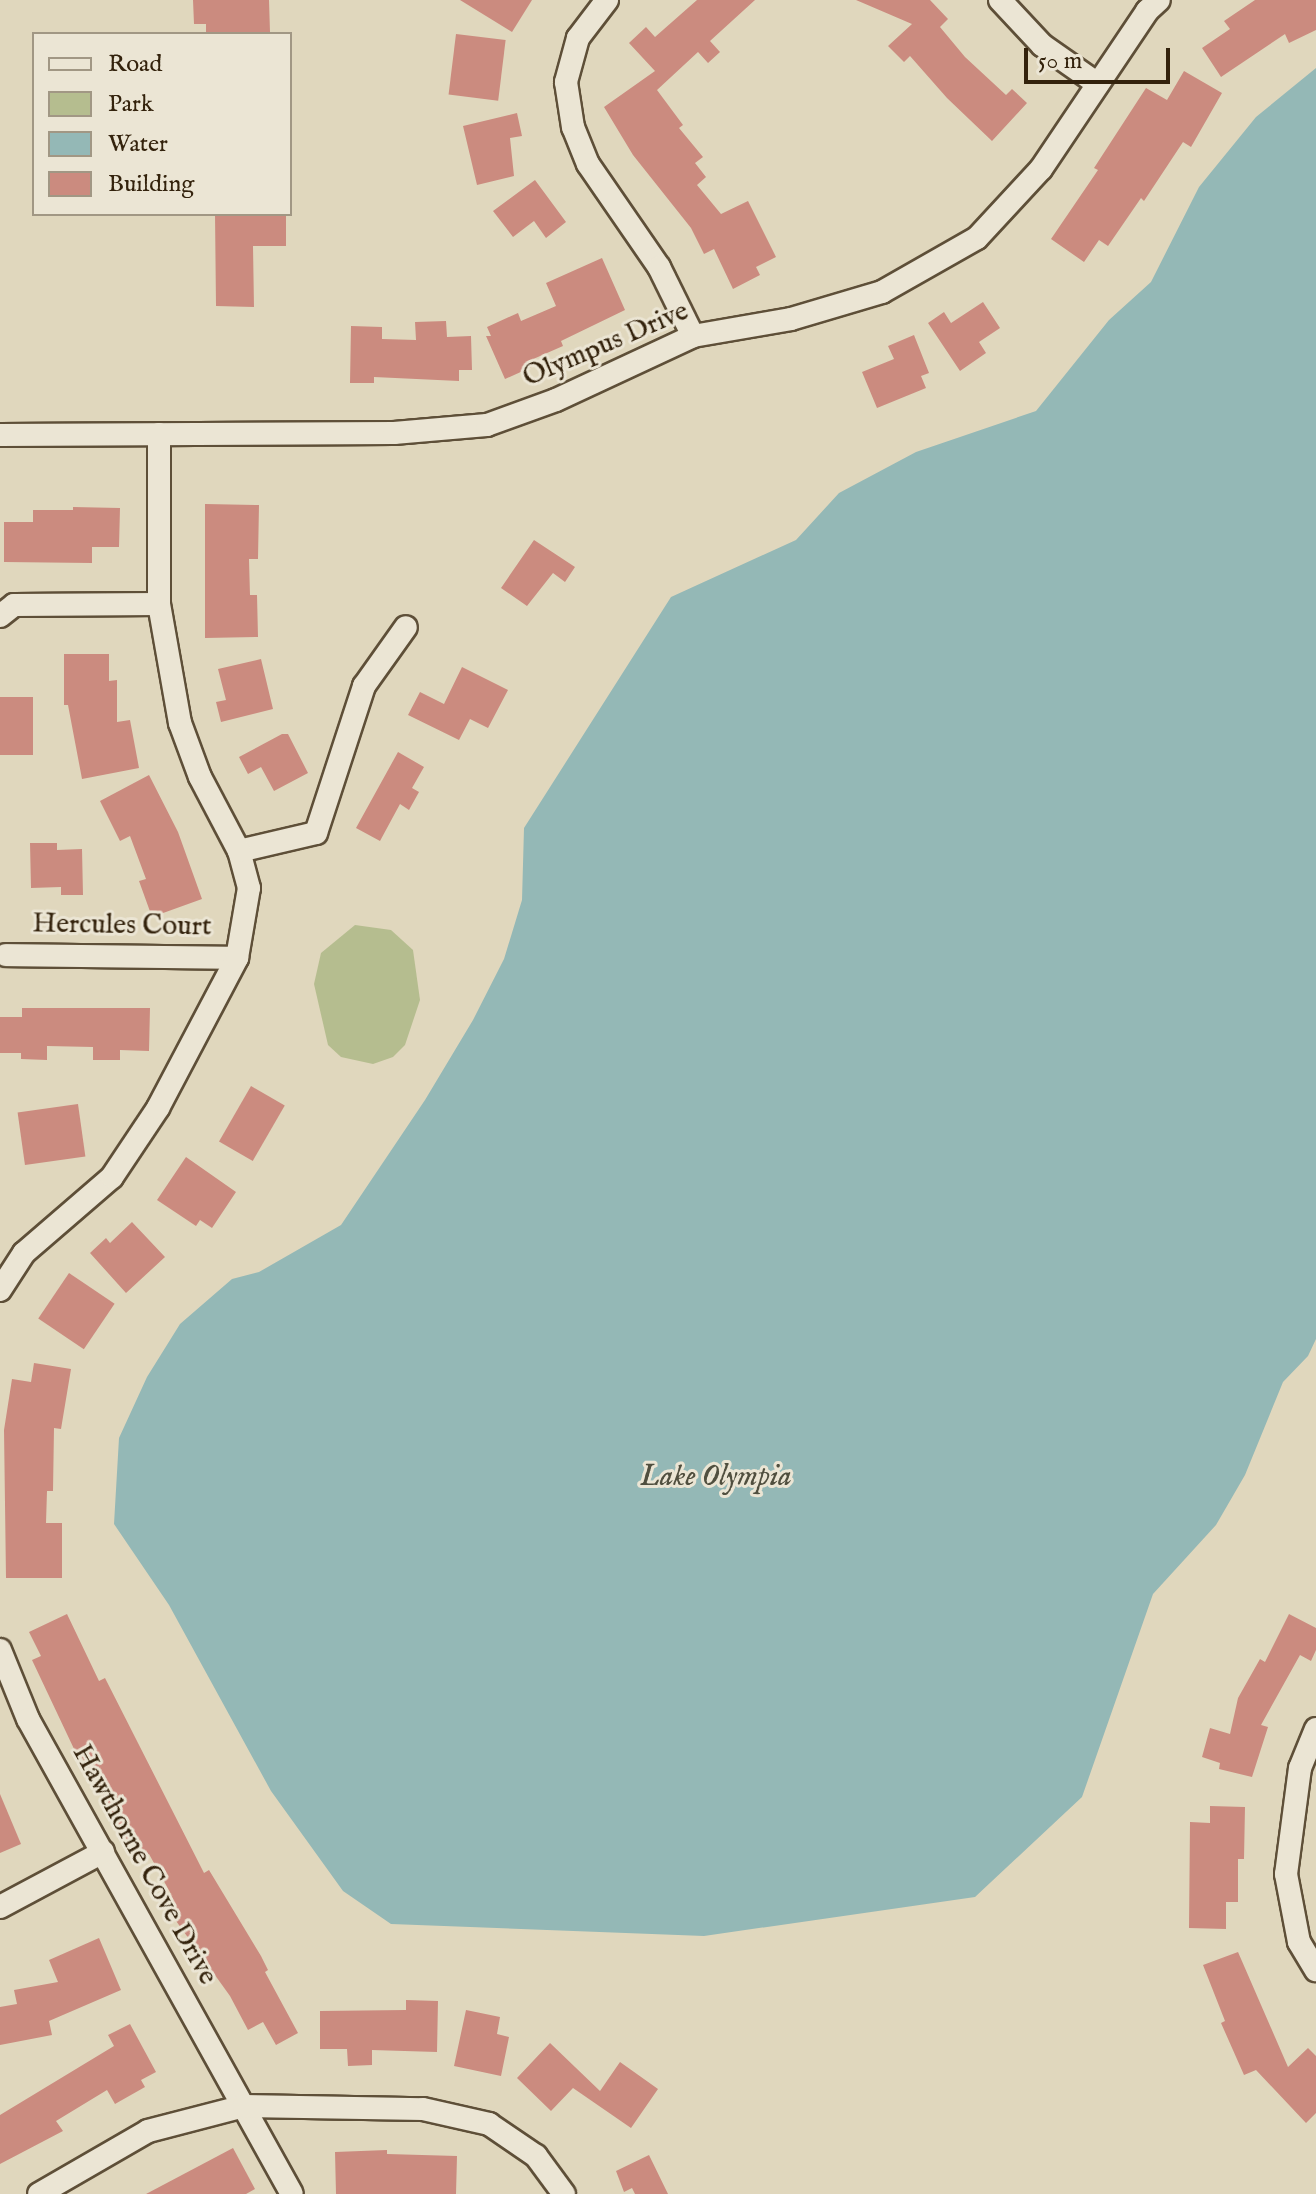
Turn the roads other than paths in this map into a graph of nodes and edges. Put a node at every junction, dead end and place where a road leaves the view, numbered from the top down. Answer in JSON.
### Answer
{"nodes":[{"id":1,"x":607,"y":0,"type":"edge"},
{"id":2,"x":1000,"y":0,"type":"edge"},
{"id":3,"x":1159,"y":0,"type":"edge"},
{"id":4,"x":1098,"y":84,"type":"junction"},
{"id":5,"x":693,"y":336,"type":"junction"},
{"id":6,"x":159,"y":434,"type":"junction"},
{"id":7,"x":0,"y":435,"type":"edge"},
{"id":8,"x":37,"y":436,"type":"junction"},
{"id":9,"x":0,"y":441,"type":"edge"},
{"id":10,"x":159,"y":604,"type":"junction"},
{"id":11,"x":0,"y":616,"type":"edge"},
{"id":12,"x":406,"y":627,"type":"dead end"},
{"id":13,"x":239,"y":851,"type":"junction"},
{"id":14,"x":6,"y":955,"type":"dead end"},
{"id":15,"x":237,"y":958,"type":"junction"},
{"id":16,"x":0,"y":1290,"type":"edge"},
{"id":17,"x":0,"y":1650,"type":"edge"},
{"id":18,"x":1316,"y":1729,"type":"edge"},
{"id":19,"x":103,"y":1852,"type":"junction"},
{"id":20,"x":0,"y":1907,"type":"edge"},
{"id":21,"x":1316,"y":1970,"type":"edge"},
{"id":22,"x":244,"y":2106,"type":"junction"},
{"id":23,"x":39,"y":2194,"type":"edge"},
{"id":24,"x":292,"y":2194,"type":"edge"},
{"id":25,"x":564,"y":2194,"type":"edge"}],
"edges":[{"from":1,"to":5,"type":"street"},
{"from":2,"to":4,"type":"street"},
{"from":3,"to":4,"type":"street","name":"Olympus Drive"},
{"from":4,"to":5,"type":"street","name":"Olympus Drive"},
{"from":5,"to":6,"type":"street","name":"Olympus Drive"},
{"from":6,"to":8,"type":"street","name":"Olympus Drive"},
{"from":6,"to":10,"type":"street"},
{"from":7,"to":8,"type":"street","name":"Olympus Drive"},
{"from":8,"to":9,"type":"street","name":"Olympus Drive"},
{"from":10,"to":11,"type":"street"},
{"from":10,"to":13,"type":"street"},
{"from":12,"to":13,"type":"street"},
{"from":13,"to":15,"type":"street"},
{"from":14,"to":15,"type":"street","name":"Hercules Court"},
{"from":15,"to":16,"type":"street"},
{"from":17,"to":19,"type":"street","name":"Hawthorne Cove Drive"},
{"from":18,"to":21,"type":"street"},
{"from":19,"to":20,"type":"street"},
{"from":19,"to":22,"type":"street","name":"Hawthorne Cove Drive"},
{"from":22,"to":23,"type":"street"},
{"from":22,"to":24,"type":"street","name":"Hawthorne Cove Drive"},
{"from":22,"to":25,"type":"street"}]}
